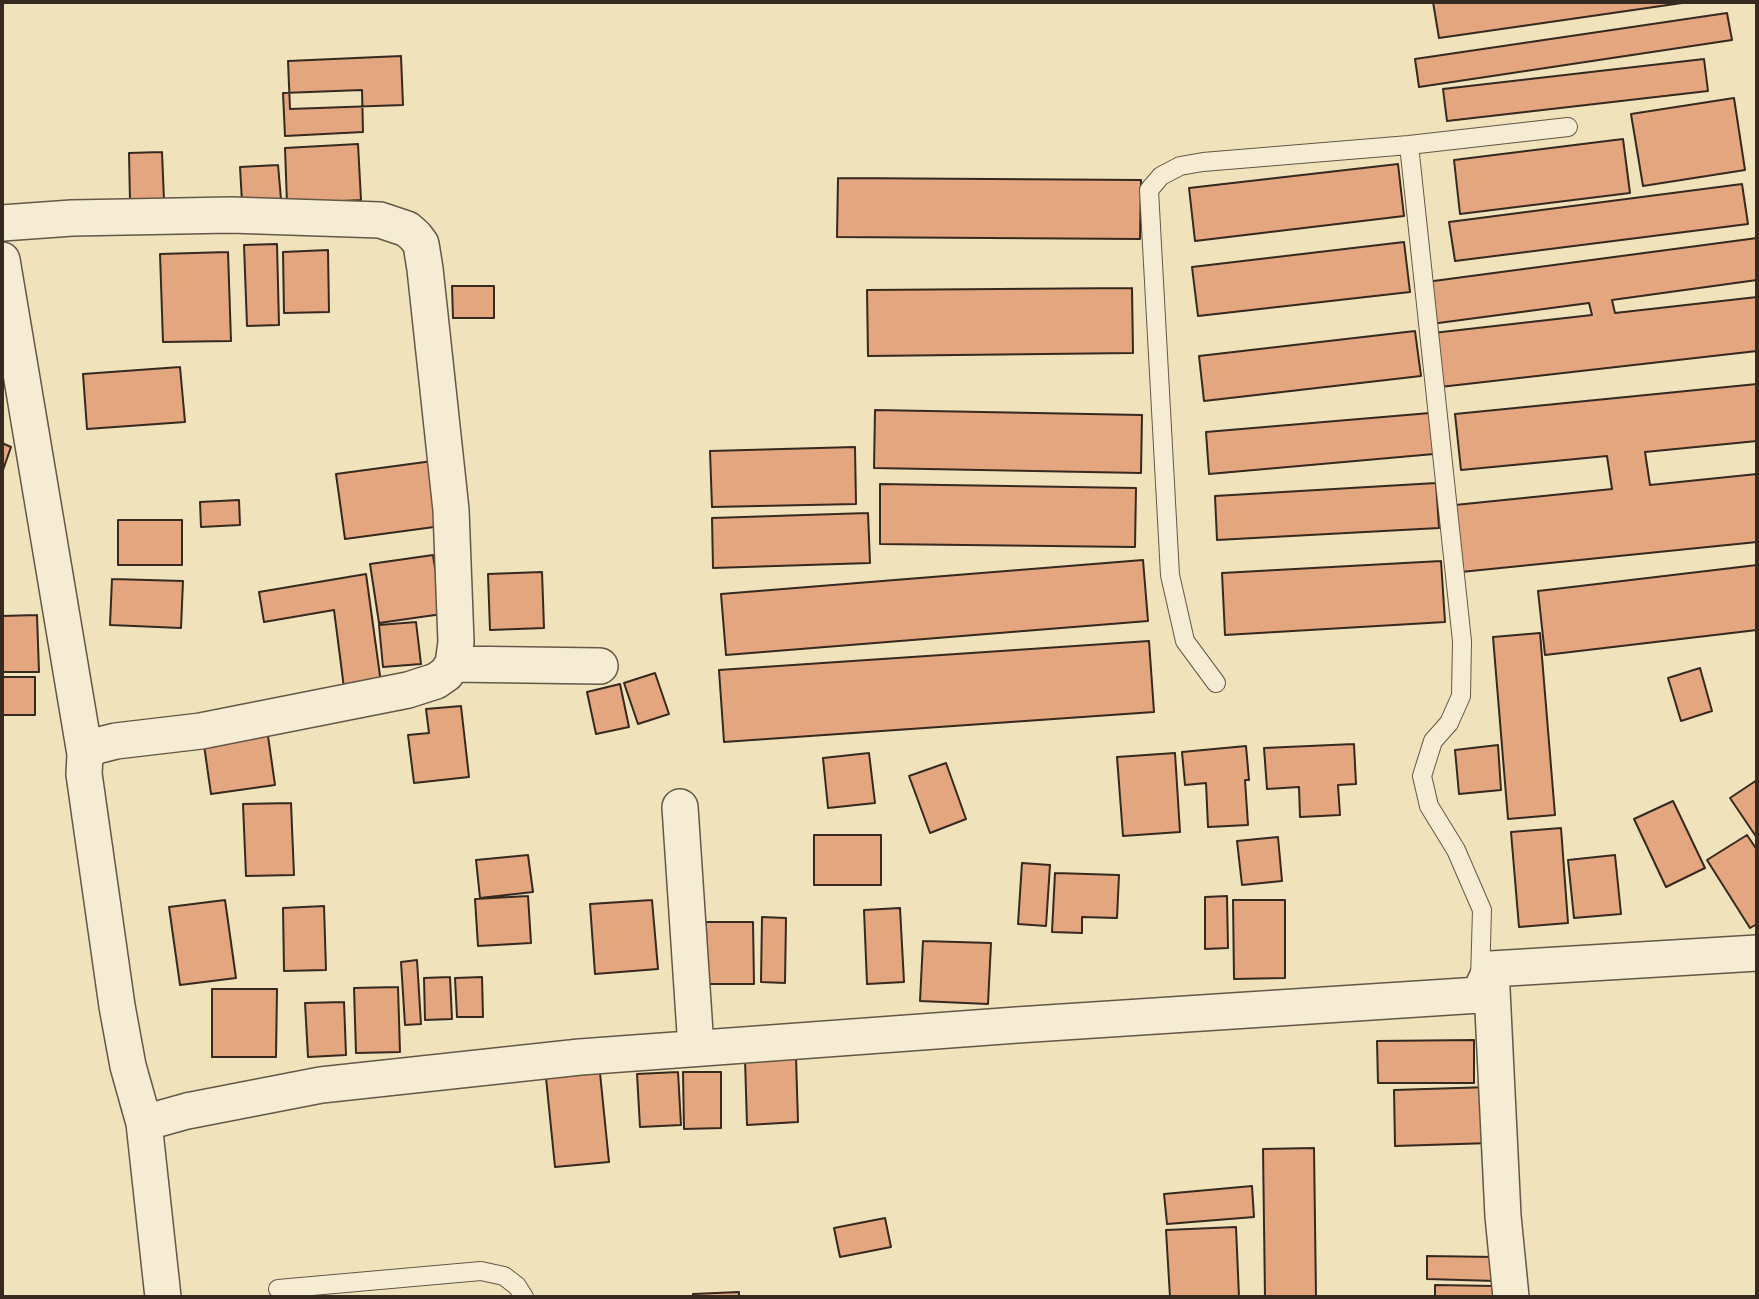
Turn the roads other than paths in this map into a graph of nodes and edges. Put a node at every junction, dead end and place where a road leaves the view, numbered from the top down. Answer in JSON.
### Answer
{"nodes":[{"id":1,"x":1568,"y":127,"type":"dead end"},
{"id":2,"x":1409,"y":145,"type":"junction"},
{"id":3,"x":2,"y":223,"type":"edge"},
{"id":4,"x":2,"y":260,"type":"edge"},
{"id":5,"x":453,"y":664,"type":"junction"},
{"id":6,"x":600,"y":666,"type":"dead end"},
{"id":7,"x":1216,"y":682,"type":"dead end"},
{"id":8,"x":85,"y":754,"type":"junction"},
{"id":9,"x":680,"y":807,"type":"dead end"},
{"id":10,"x":1757,"y":953,"type":"edge"},
{"id":11,"x":1485,"y":982,"type":"junction"},
{"id":12,"x":696,"y":1048,"type":"junction"},
{"id":13,"x":144,"y":1123,"type":"junction"},
{"id":14,"x":278,"y":1289,"type":"dead end"},
{"id":15,"x":163,"y":1297,"type":"edge"},
{"id":16,"x":524,"y":1297,"type":"edge"},
{"id":17,"x":1511,"y":1297,"type":"edge"}],
"edges":[{"from":1,"to":2,"type":"lane"},
{"from":2,"to":7,"type":"lane"},
{"from":2,"to":11,"type":"lane"},
{"from":3,"to":5,"type":"street"},
{"from":4,"to":8,"type":"street"},
{"from":5,"to":6,"type":"street"},
{"from":5,"to":8,"type":"street"},
{"from":8,"to":13,"type":"street"},
{"from":9,"to":12,"type":"street"},
{"from":10,"to":11,"type":"street"},
{"from":11,"to":12,"type":"street"},
{"from":11,"to":17,"type":"street"},
{"from":12,"to":13,"type":"street"},
{"from":13,"to":15,"type":"street"},
{"from":14,"to":16,"type":"lane"}]}
